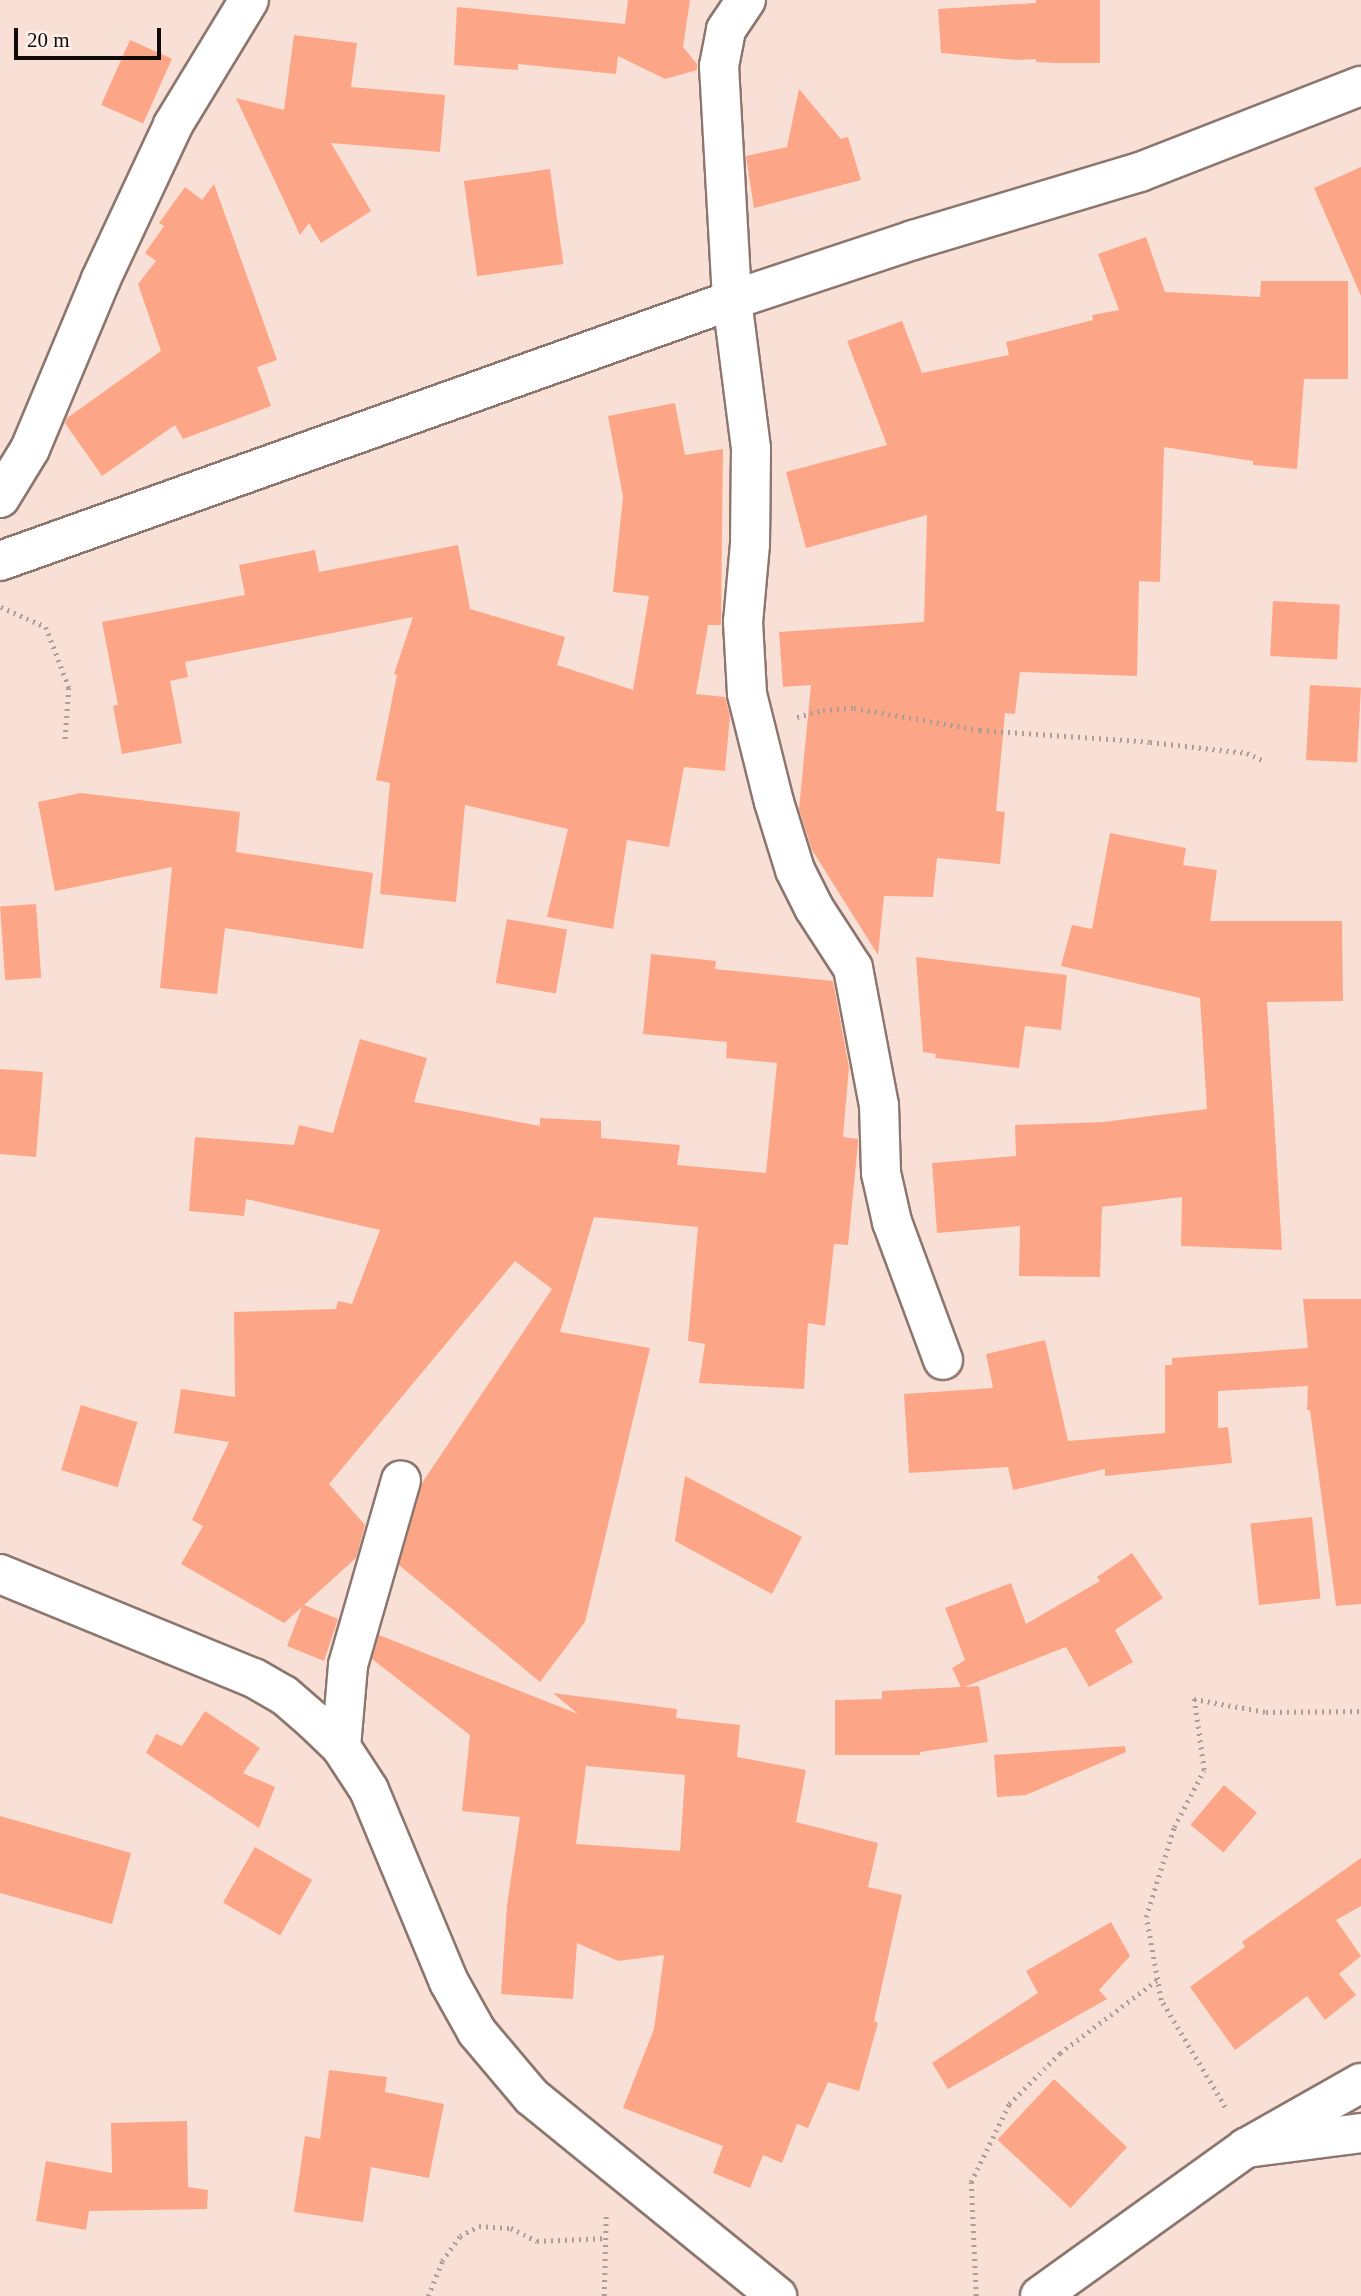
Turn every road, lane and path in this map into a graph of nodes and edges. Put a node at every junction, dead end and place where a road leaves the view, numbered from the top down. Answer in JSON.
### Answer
{"nodes":[{"id":1,"x":249,"y":0,"type":"edge"},
{"id":2,"x":746,"y":0,"type":"edge"},
{"id":3,"x":1361,"y":86,"type":"edge"},
{"id":4,"x":732,"y":300,"type":"junction"},
{"id":5,"x":0,"y":498,"type":"edge"},
{"id":6,"x":0,"y":561,"type":"edge"},
{"id":7,"x":0,"y":607,"type":"edge"},
{"id":8,"x":756,"y":730,"type":"junction"},
{"id":9,"x":65,"y":743,"type":"dead end"},
{"id":10,"x":1262,"y":760,"type":"dead end"},
{"id":11,"x":943,"y":1360,"type":"dead end"},
{"id":12,"x":401,"y":1480,"type":"dead end"},
{"id":13,"x":0,"y":1574,"type":"edge"},
{"id":14,"x":1361,"y":1711,"type":"edge"},
{"id":15,"x":341,"y":1747,"type":"junction"},
{"id":16,"x":1157,"y":1980,"type":"junction"},
{"id":17,"x":1361,"y":2083,"type":"edge"},
{"id":18,"x":1361,"y":2133,"type":"edge"},
{"id":19,"x":1246,"y":2148,"type":"junction"},
{"id":20,"x":605,"y":2159,"type":"junction"},
{"id":21,"x":607,"y":2238,"type":"junction"},
{"id":22,"x":428,"y":2296,"type":"edge"},
{"id":23,"x":604,"y":2296,"type":"edge"},
{"id":24,"x":777,"y":2296,"type":"edge"},
{"id":25,"x":975,"y":2296,"type":"edge"},
{"id":26,"x":1040,"y":2296,"type":"edge"}],
"edges":[{"from":1,"to":5,"type":"street"},
{"from":2,"to":4,"type":"street"},
{"from":3,"to":4,"type":"street"},
{"from":4,"to":6,"type":"street"},
{"from":4,"to":8,"type":"street"},
{"from":7,"to":9,"type":"path"},
{"from":8,"to":10,"type":"path"},
{"from":8,"to":11,"type":"street"},
{"from":12,"to":15,"type":"street"},
{"from":13,"to":15,"type":"street"},
{"from":14,"to":16,"type":"path"},
{"from":15,"to":20,"type":"street"},
{"from":16,"to":19,"type":"path"},
{"from":16,"to":25,"type":"path"},
{"from":17,"to":19,"type":"street"},
{"from":18,"to":19,"type":"street"},
{"from":19,"to":26,"type":"street"},
{"from":20,"to":21,"type":"path"},
{"from":20,"to":24,"type":"street"},
{"from":21,"to":22,"type":"path"},
{"from":21,"to":23,"type":"path"}]}
